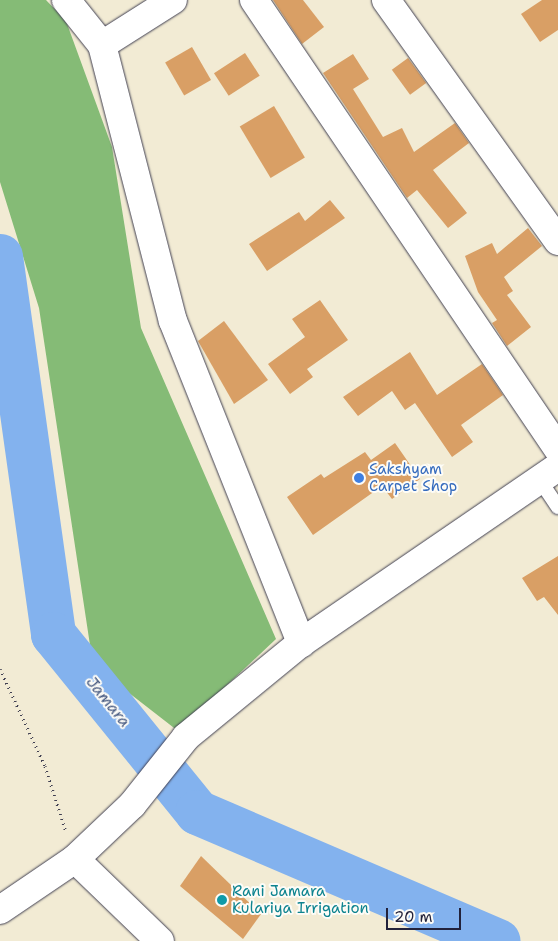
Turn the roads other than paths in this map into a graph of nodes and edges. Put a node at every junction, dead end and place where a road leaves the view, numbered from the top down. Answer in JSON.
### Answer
{"nodes":[{"id":1,"x":66,"y":0,"type":"edge"},
{"id":2,"x":173,"y":0,"type":"edge"},
{"id":3,"x":254,"y":0,"type":"edge"},
{"id":4,"x":386,"y":0,"type":"edge"},
{"id":5,"x":102,"y":45,"type":"junction"},
{"id":6,"x":558,"y":241,"type":"edge"},
{"id":7,"x":558,"y":449,"type":"edge"},
{"id":8,"x":549,"y":473,"type":"edge"},
{"id":9,"x":558,"y":506,"type":"edge"},
{"id":10,"x":301,"y":643,"type":"junction"},
{"id":11,"x":75,"y":859,"type":"junction"},
{"id":12,"x":0,"y":910,"type":"edge"},
{"id":13,"x":160,"y":941,"type":"edge"}],
"edges":[{"from":1,"to":5,"type":"street"},
{"from":2,"to":5,"type":"street"},
{"from":3,"to":7,"type":"street"},
{"from":4,"to":6,"type":"street"},
{"from":5,"to":10,"type":"street"},
{"from":8,"to":9,"type":"lane"},
{"from":8,"to":10,"type":"street"},
{"from":10,"to":11,"type":"street"},
{"from":11,"to":12,"type":"street"},
{"from":11,"to":13,"type":"street"}]}
